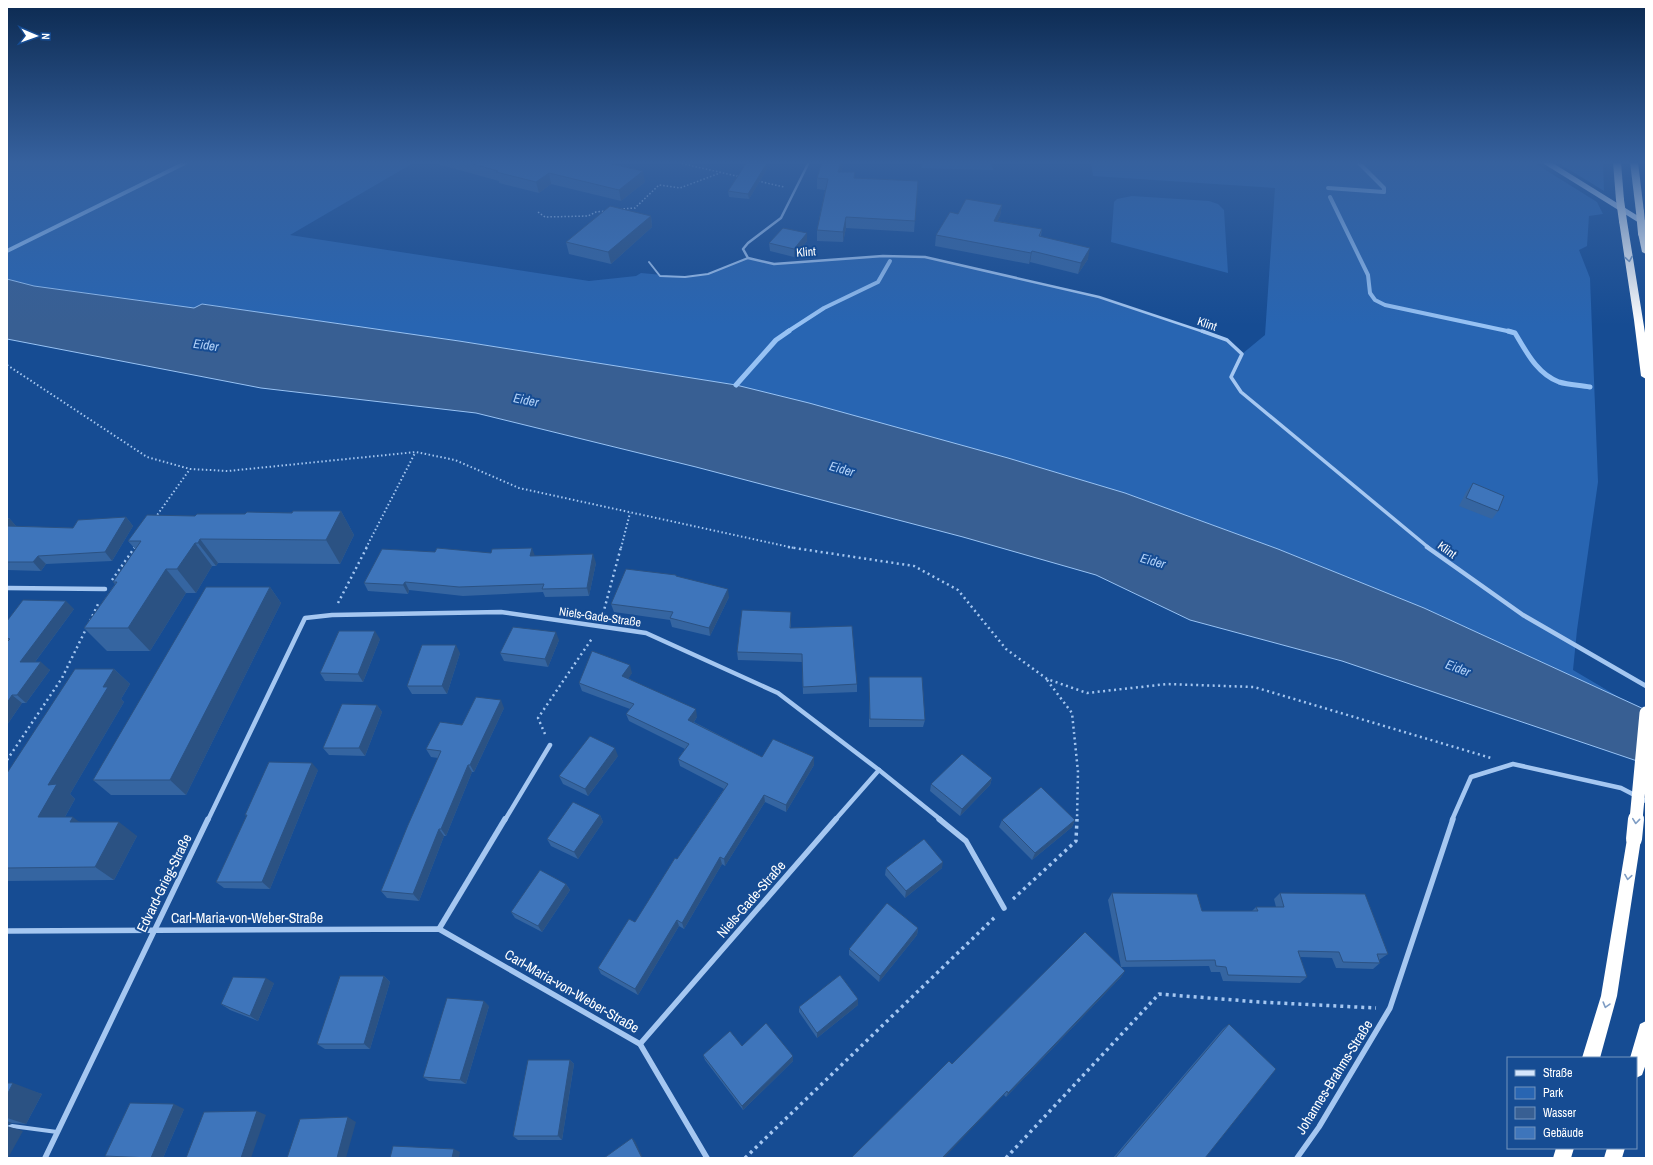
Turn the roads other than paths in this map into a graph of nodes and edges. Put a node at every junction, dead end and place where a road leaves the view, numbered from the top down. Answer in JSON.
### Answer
{"nodes":[{"id":1,"x":782,"y":216,"type":"edge"},
{"id":2,"x":1622,"y":216,"type":"edge"},
{"id":3,"x":1634,"y":216,"type":"edge"},
{"id":4,"x":1640,"y":216,"type":"edge"},
{"id":5,"x":1646,"y":224,"type":"edge"},
{"id":6,"x":1646,"y":252,"type":"edge"},
{"id":7,"x":748,"y":258,"type":"junction"},
{"id":8,"x":649,"y":262,"type":"dead end"},
{"id":9,"x":1646,"y":376,"type":"edge"},
{"id":10,"x":7,"y":588,"type":"edge"},
{"id":11,"x":106,"y":589,"type":"road end"},
{"id":12,"x":305,"y":618,"type":"joint"},
{"id":13,"x":1646,"y":686,"type":"edge"},
{"id":14,"x":1646,"y":712,"type":"edge"},
{"id":15,"x":550,"y":745,"type":"dead end"},
{"id":16,"x":880,"y":770,"type":"junction"},
{"id":17,"x":1646,"y":801,"type":"edge"},
{"id":18,"x":1004,"y":908,"type":"road end"},
{"id":19,"x":439,"y":929,"type":"junction"},
{"id":20,"x":7,"y":931,"type":"edge"},
{"id":21,"x":154,"y":931,"type":"junction"},
{"id":22,"x":1646,"y":1030,"type":"edge"},
{"id":23,"x":640,"y":1044,"type":"junction"},
{"id":24,"x":1591,"y":1057,"type":"edge"},
{"id":25,"x":1637,"y":1065,"type":"edge"},
{"id":26,"x":7,"y":1128,"type":"edge"},
{"id":27,"x":57,"y":1132,"type":"junction"},
{"id":28,"x":45,"y":1158,"type":"edge"},
{"id":29,"x":707,"y":1158,"type":"edge"},
{"id":30,"x":1297,"y":1158,"type":"edge"}],
"edges":[{"from":1,"to":7,"type":"street"},
{"from":2,"to":9,"type":"highway","one_way":true,"bridge":true},
{"from":3,"to":5,"type":"street"},
{"from":4,"to":6,"type":"highway","bridge":true},
{"from":7,"to":8,"type":"lane"},
{"from":7,"to":13,"type":"street","name":"Klint"},
{"from":10,"to":11,"type":"street"},
{"from":12,"to":16,"type":"street","name":"Niels-Gade-Straße"},
{"from":12,"to":21,"type":"street","name":"Edvard-Grieg-Straße"},
{"from":14,"to":24,"type":"highway","one_way":true,"bridge":true},
{"from":15,"to":19,"type":"street"},
{"from":16,"to":18,"type":"street","name":"Niels-Gade-Straße"},
{"from":16,"to":23,"type":"street","name":"Niels-Gade-Straße"},
{"from":17,"to":30,"type":"street","name":"Johannes-Brahms-Straße"},
{"from":19,"to":21,"type":"street","name":"Carl-Maria-von-Weber-Straße"},
{"from":19,"to":23,"type":"street","name":"Carl-Maria-von-Weber-Straße"},
{"from":20,"to":21,"type":"street","name":"Carl-Maria-von-Weber-Straße"},
{"from":21,"to":27,"type":"street","name":"Edvard-Grieg-Straße"},
{"from":22,"to":25,"type":"highway"},
{"from":23,"to":29,"type":"street","name":"Carl-Maria-von-Weber-Straße"},
{"from":26,"to":27,"type":"lane"},
{"from":27,"to":28,"type":"street","name":"Edvard-Grieg-Straße"}]}
